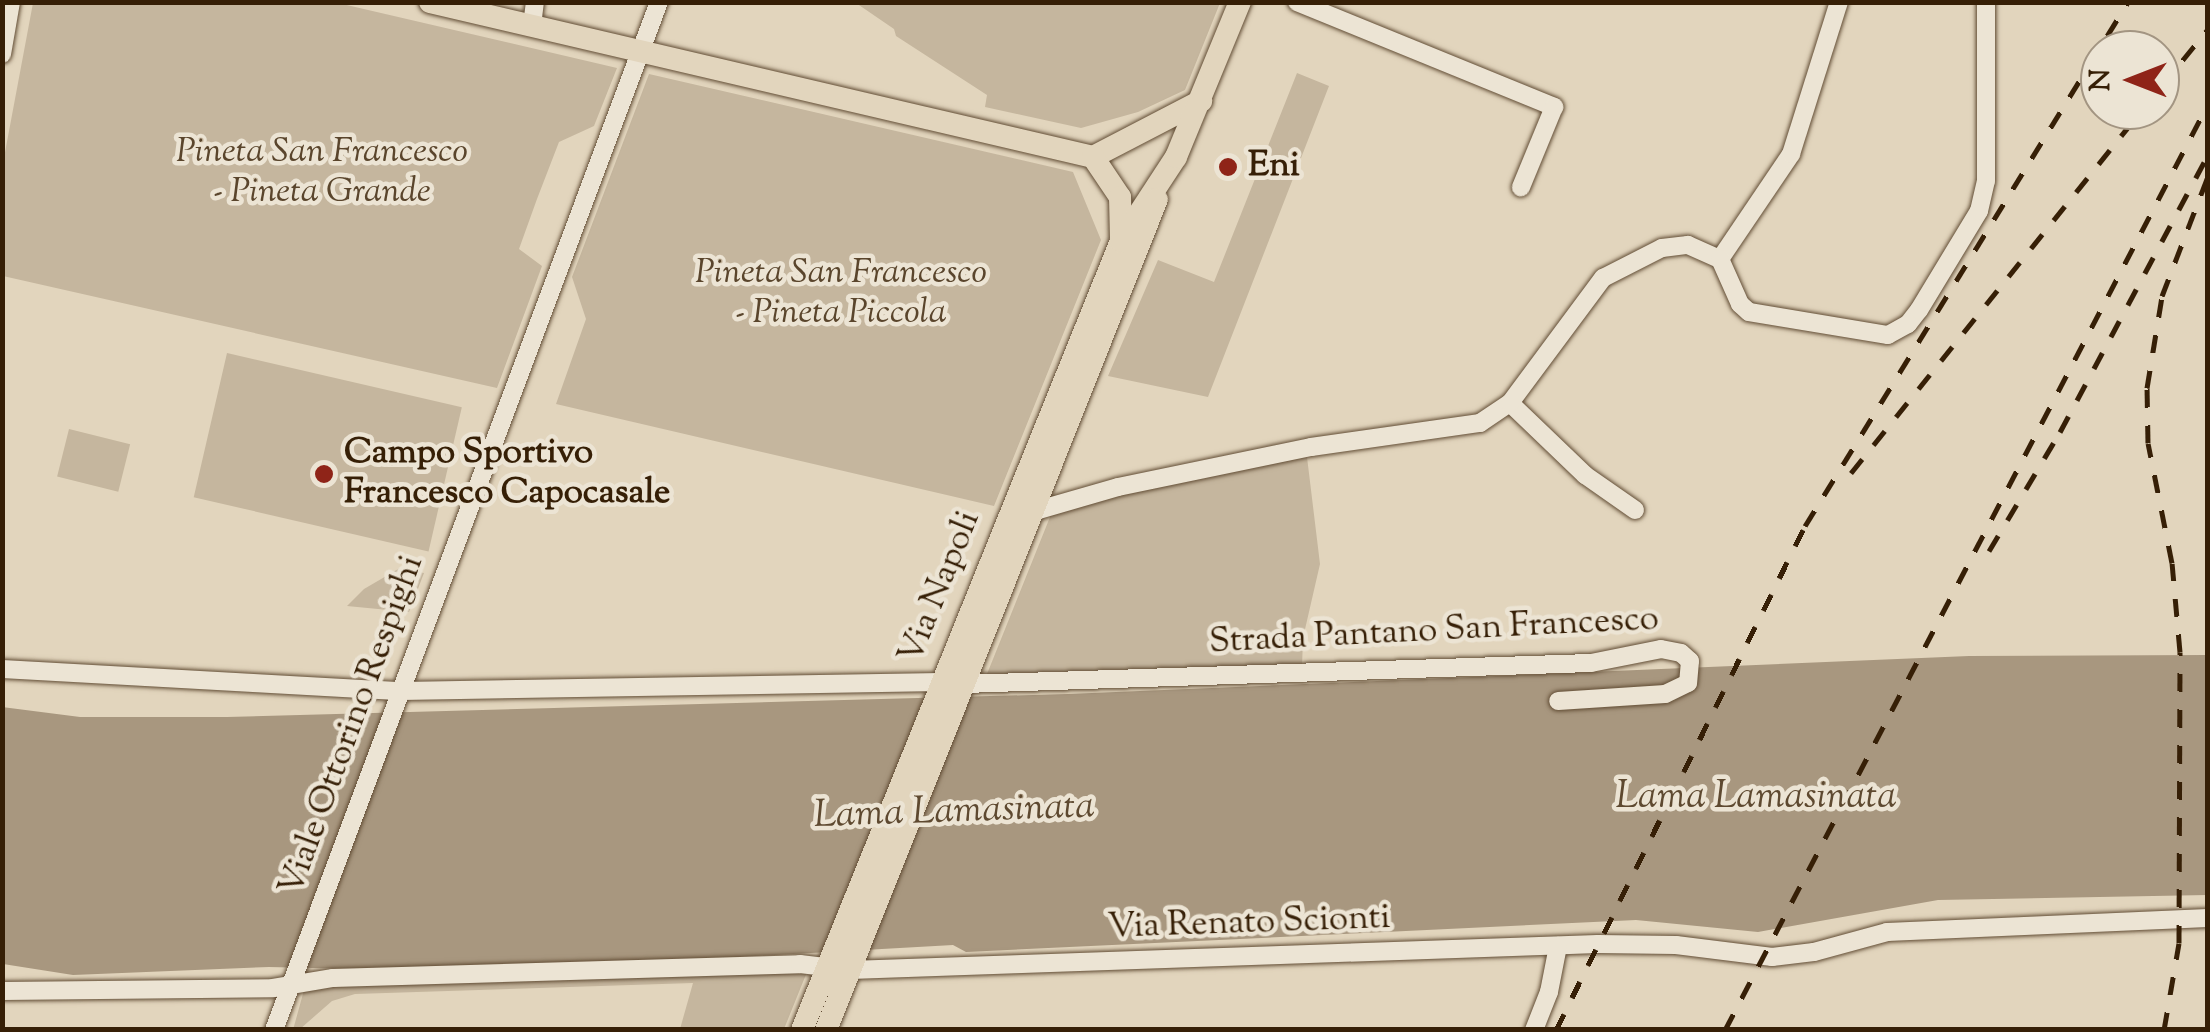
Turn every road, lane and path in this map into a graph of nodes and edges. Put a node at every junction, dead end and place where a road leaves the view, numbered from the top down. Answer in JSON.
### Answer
{"nodes":[{"id":1,"x":11,"y":2,"type":"edge"},
{"id":2,"x":430,"y":2,"type":"edge"},
{"id":3,"x":658,"y":2,"type":"edge"},
{"id":4,"x":1240,"y":2,"type":"edge"},
{"id":5,"x":1297,"y":2,"type":"edge"},
{"id":6,"x":1839,"y":2,"type":"edge"},
{"id":7,"x":1986,"y":2,"type":"edge"},
{"id":8,"x":533,"y":14,"type":"edge"},
{"id":9,"x":640,"y":52,"type":"junction"},
{"id":10,"x":2,"y":54,"type":"edge"},
{"id":11,"x":1201,"y":101,"type":"junction"},
{"id":12,"x":1094,"y":157,"type":"junction"},
{"id":13,"x":1162,"y":182,"type":"junction"},
{"id":14,"x":1522,"y":187,"type":"dead end"},
{"id":15,"x":1121,"y":241,"type":"junction"},
{"id":16,"x":1720,"y":259,"type":"junction"},
{"id":17,"x":1510,"y":403,"type":"junction"},
{"id":18,"x":1035,"y":510,"type":"junction"},
{"id":19,"x":1636,"y":510,"type":"dead end"},
{"id":20,"x":2,"y":669,"type":"edge"},
{"id":21,"x":952,"y":683,"type":"junction"},
{"id":22,"x":400,"y":696,"type":"junction"},
{"id":23,"x":1558,"y":700,"type":"dead end"},
{"id":24,"x":2208,"y":918,"type":"edge"},
{"id":25,"x":1558,"y":946,"type":"junction"},
{"id":26,"x":841,"y":964,"type":"junction"},
{"id":27,"x":293,"y":981,"type":"junction"},
{"id":28,"x":2,"y":992,"type":"edge"},
{"id":29,"x":274,"y":1030,"type":"edge"},
{"id":30,"x":802,"y":1030,"type":"edge"},
{"id":31,"x":826,"y":1030,"type":"edge"},
{"id":32,"x":1534,"y":1030,"type":"edge"}],
"edges":[{"from":1,"to":10,"type":"street"},
{"from":2,"to":8,"type":"main road"},
{"from":3,"to":9,"type":"street","name":"Viale Ottorino Respighi"},
{"from":4,"to":11,"type":"main road","name":"Via Napoli"},
{"from":5,"to":14,"type":"street"},
{"from":6,"to":16,"type":"street"},
{"from":7,"to":16,"type":"street"},
{"from":8,"to":9,"type":"main road"},
{"from":9,"to":12,"type":"main road"},
{"from":9,"to":22,"type":"street","name":"Viale Ottorino Respighi"},
{"from":11,"to":12,"type":"main road"},
{"from":11,"to":13,"type":"main road","name":"Via Napoli"},
{"from":12,"to":15,"type":"main road"},
{"from":13,"to":15,"type":"main road","name":"Via Napoli"},
{"from":13,"to":18,"type":"main road","name":"Via Napoli"},
{"from":15,"to":21,"type":"main road","name":"Via Napoli"},
{"from":16,"to":17,"type":"street"},
{"from":17,"to":18,"type":"street"},
{"from":17,"to":19,"type":"street"},
{"from":18,"to":21,"type":"main road","name":"Via Napoli"},
{"from":20,"to":22,"type":"street"},
{"from":21,"to":22,"type":"street"},
{"from":21,"to":23,"type":"street","name":"Strada Pantano San Francesco"},
{"from":21,"to":26,"type":"main road","name":"Via Napoli"},
{"from":22,"to":27,"type":"street","name":"Viale Ottorino Respighi"},
{"from":24,"to":25,"type":"street","name":"Via Renato Scionti"},
{"from":25,"to":26,"type":"street","name":"Via Renato Scionti"},
{"from":25,"to":32,"type":"street"},
{"from":26,"to":27,"type":"street","name":"Via Renato Scionti"},
{"from":26,"to":30,"type":"main road","name":"Via Napoli"},
{"from":26,"to":31,"type":"main road","name":"Via Napoli"},
{"from":27,"to":28,"type":"street","name":"Via Renato Scionti"},
{"from":27,"to":29,"type":"street","name":"Viale Ottorino Respighi"}]}
